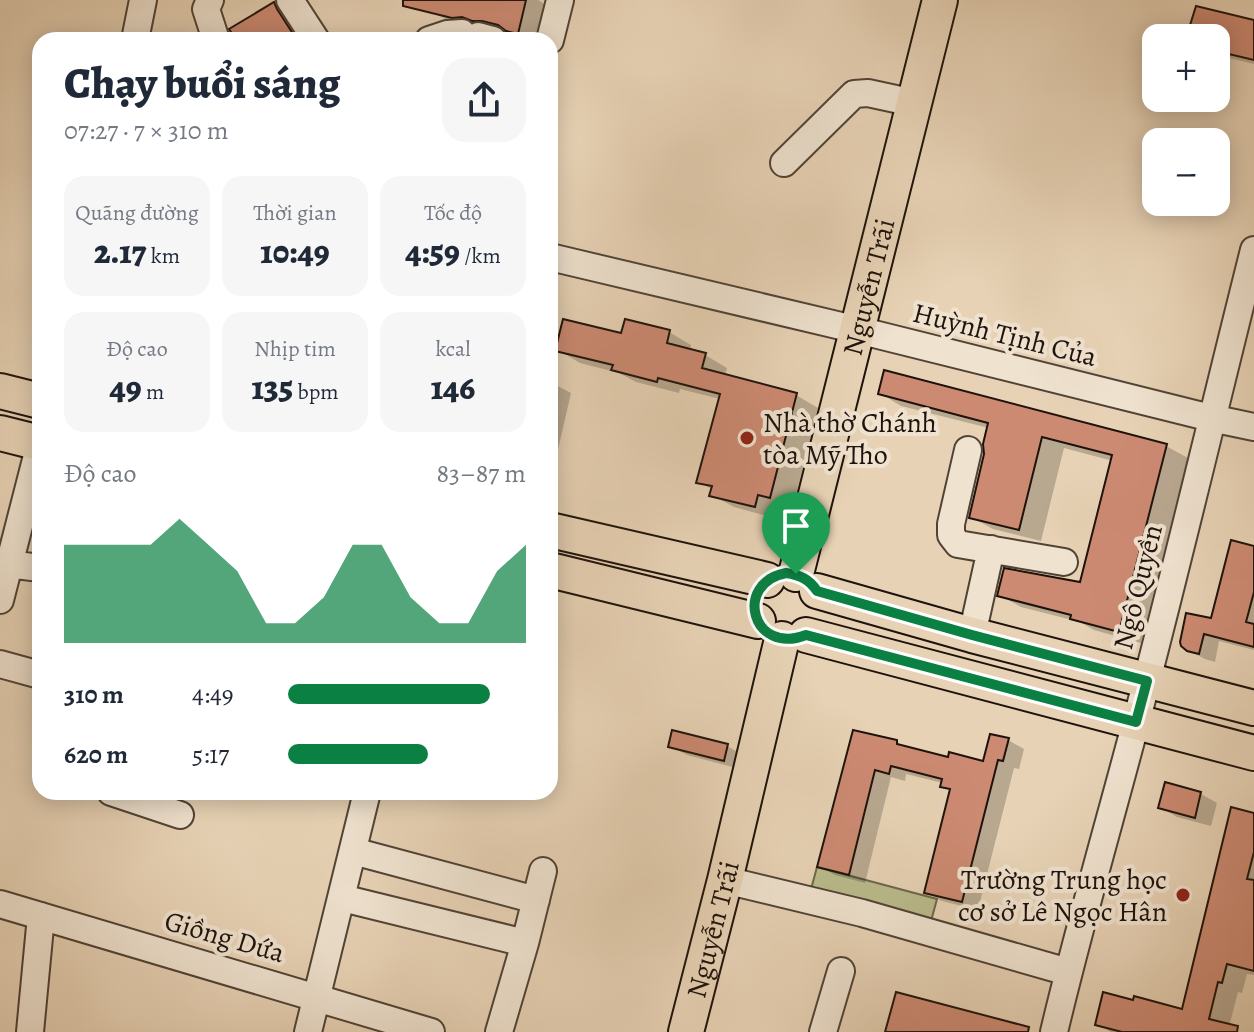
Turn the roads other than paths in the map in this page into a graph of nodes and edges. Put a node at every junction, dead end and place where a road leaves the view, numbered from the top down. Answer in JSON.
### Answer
{"nodes":[{"id":1,"x":143,"y":0,"type":"edge"},
{"id":2,"x":210,"y":0,"type":"edge"},
{"id":3,"x":290,"y":0,"type":"edge"},
{"id":4,"x":560,"y":0,"type":"edge"},
{"id":5,"x":940,"y":0,"type":"edge"},
{"id":6,"x":137,"y":32,"type":"edge"},
{"id":7,"x":213,"y":32,"type":"edge"},
{"id":8,"x":311,"y":32,"type":"edge"},
{"id":9,"x":552,"y":32,"type":"edge"},
{"id":10,"x":914,"y":103,"type":"junction"},
{"id":11,"x":784,"y":163,"type":"dead end"},
{"id":12,"x":1254,"y":250,"type":"edge"},
{"id":13,"x":558,"y":259,"type":"edge"},
{"id":14,"x":858,"y":330,"type":"junction"},
{"id":15,"x":0,"y":391,"type":"edge"},
{"id":16,"x":32,"y":399,"type":"edge"},
{"id":17,"x":1211,"y":418,"type":"junction"},
{"id":18,"x":1254,"y":427,"type":"edge"},
{"id":19,"x":0,"y":433,"type":"edge"},
{"id":20,"x":32,"y":442,"type":"edge"},
{"id":21,"x":968,"y":450,"type":"dead end"},
{"id":22,"x":32,"y":474,"type":"edge"},
{"id":23,"x":558,"y":532,"type":"edge"},
{"id":24,"x":991,"y":549,"type":"junction"},
{"id":25,"x":1064,"y":562,"type":"dead end"},
{"id":26,"x":8,"y":564,"type":"junction"},
{"id":27,"x":32,"y":567,"type":"edge"},
{"id":28,"x":558,"y":572,"type":"edge"},
{"id":29,"x":794,"y":582,"type":"junction"},
{"id":30,"x":0,"y":600,"type":"edge"},
{"id":31,"x":782,"y":632,"type":"junction"},
{"id":32,"x":972,"y":635,"type":"junction"},
{"id":33,"x":0,"y":664,"type":"edge"},
{"id":34,"x":32,"y":673,"type":"edge"},
{"id":35,"x":1147,"y":681,"type":"junction"},
{"id":36,"x":1254,"y":708,"type":"edge"},
{"id":37,"x":1136,"y":722,"type":"junction"},
{"id":38,"x":1254,"y":753,"type":"edge"},
{"id":39,"x":135,"y":800,"type":"edge"},
{"id":40,"x":365,"y":800,"type":"edge"},
{"id":41,"x":180,"y":815,"type":"dead end"},
{"id":42,"x":353,"y":851,"type":"junction"},
{"id":43,"x":543,"y":871,"type":"dead end"},
{"id":44,"x":725,"y":880,"type":"junction"},
{"id":45,"x":342,"y":898,"type":"junction"},
{"id":46,"x":536,"y":900,"type":"junction"},
{"id":47,"x":0,"y":904,"type":"edge"},
{"id":48,"x":41,"y":916,"type":"junction"},
{"id":49,"x":525,"y":943,"type":"junction"},
{"id":50,"x":841,"y":971,"type":"dead end"},
{"id":51,"x":1068,"y":972,"type":"junction"},
{"id":52,"x":316,"y":997,"type":"junction"},
{"id":53,"x":30,"y":1032,"type":"edge"},
{"id":54,"x":308,"y":1032,"type":"edge"},
{"id":55,"x":431,"y":1032,"type":"edge"},
{"id":56,"x":499,"y":1032,"type":"edge"},
{"id":57,"x":686,"y":1032,"type":"edge"},
{"id":58,"x":823,"y":1032,"type":"edge"},
{"id":59,"x":1054,"y":1032,"type":"edge"}],
"edges":[{"from":1,"to":6,"type":"street"},
{"from":2,"to":7,"type":"street"},
{"from":3,"to":8,"type":"street"},
{"from":4,"to":9,"type":"street"},
{"from":5,"to":10,"type":"main road","name":"Nguyễn Trãi"},
{"from":10,"to":11,"type":"street"},
{"from":10,"to":14,"type":"main road","name":"Nguyễn Trãi"},
{"from":12,"to":17,"type":"street","name":"Ngô Quyền"},
{"from":13,"to":14,"type":"street","name":"Huỳnh Tịnh Của"},
{"from":14,"to":17,"type":"street","name":"Huỳnh Tịnh Của"},
{"from":14,"to":29,"type":"main road","name":"Nguyễn Trãi"},
{"from":15,"to":16,"type":"main road"},
{"from":17,"to":18,"type":"street","name":"Huỳnh Tịnh Của"},
{"from":17,"to":35,"type":"street","name":"Ngô Quyền"},
{"from":19,"to":20,"type":"main road"},
{"from":21,"to":24,"type":"street"},
{"from":22,"to":26,"type":"street"},
{"from":23,"to":29,"type":"main road"},
{"from":24,"to":25,"type":"street"},
{"from":24,"to":32,"type":"street"},
{"from":26,"to":27,"type":"street"},
{"from":26,"to":30,"type":"street"},
{"from":28,"to":31,"type":"main road"},
{"from":29,"to":31,"type":"main road","name":"Nguyễn Trãi"},
{"from":29,"to":31,"type":"main road","name":"Nguyễn Trãi"},
{"from":29,"to":32,"type":"main road"},
{"from":31,"to":37,"type":"main road"},
{"from":31,"to":44,"type":"main road","name":"Nguyễn Trãi"},
{"from":32,"to":35,"type":"main road"},
{"from":33,"to":34,"type":"street"},
{"from":35,"to":36,"type":"main road"},
{"from":35,"to":37,"type":"street","name":"Ngô Quyền"},
{"from":37,"to":38,"type":"main road"},
{"from":37,"to":51,"type":"street","name":"Ngô Quyền"},
{"from":39,"to":41,"type":"street"},
{"from":40,"to":42,"type":"street"},
{"from":42,"to":45,"type":"street"},
{"from":42,"to":46,"type":"street"},
{"from":43,"to":46,"type":"street"},
{"from":44,"to":51,"type":"street"},
{"from":44,"to":57,"type":"main road","name":"Nguyễn Trãi"},
{"from":45,"to":49,"type":"street"},
{"from":45,"to":52,"type":"street"},
{"from":46,"to":49,"type":"street"},
{"from":47,"to":48,"type":"street","name":"Giồng Dứa"},
{"from":48,"to":52,"type":"street","name":"Giồng Dứa"},
{"from":48,"to":53,"type":"street"},
{"from":49,"to":56,"type":"street"},
{"from":50,"to":58,"type":"street"},
{"from":51,"to":59,"type":"street","name":"Ngô Quyền"},
{"from":52,"to":54,"type":"street"},
{"from":52,"to":55,"type":"street","name":"Giồng Dứa"}]}
